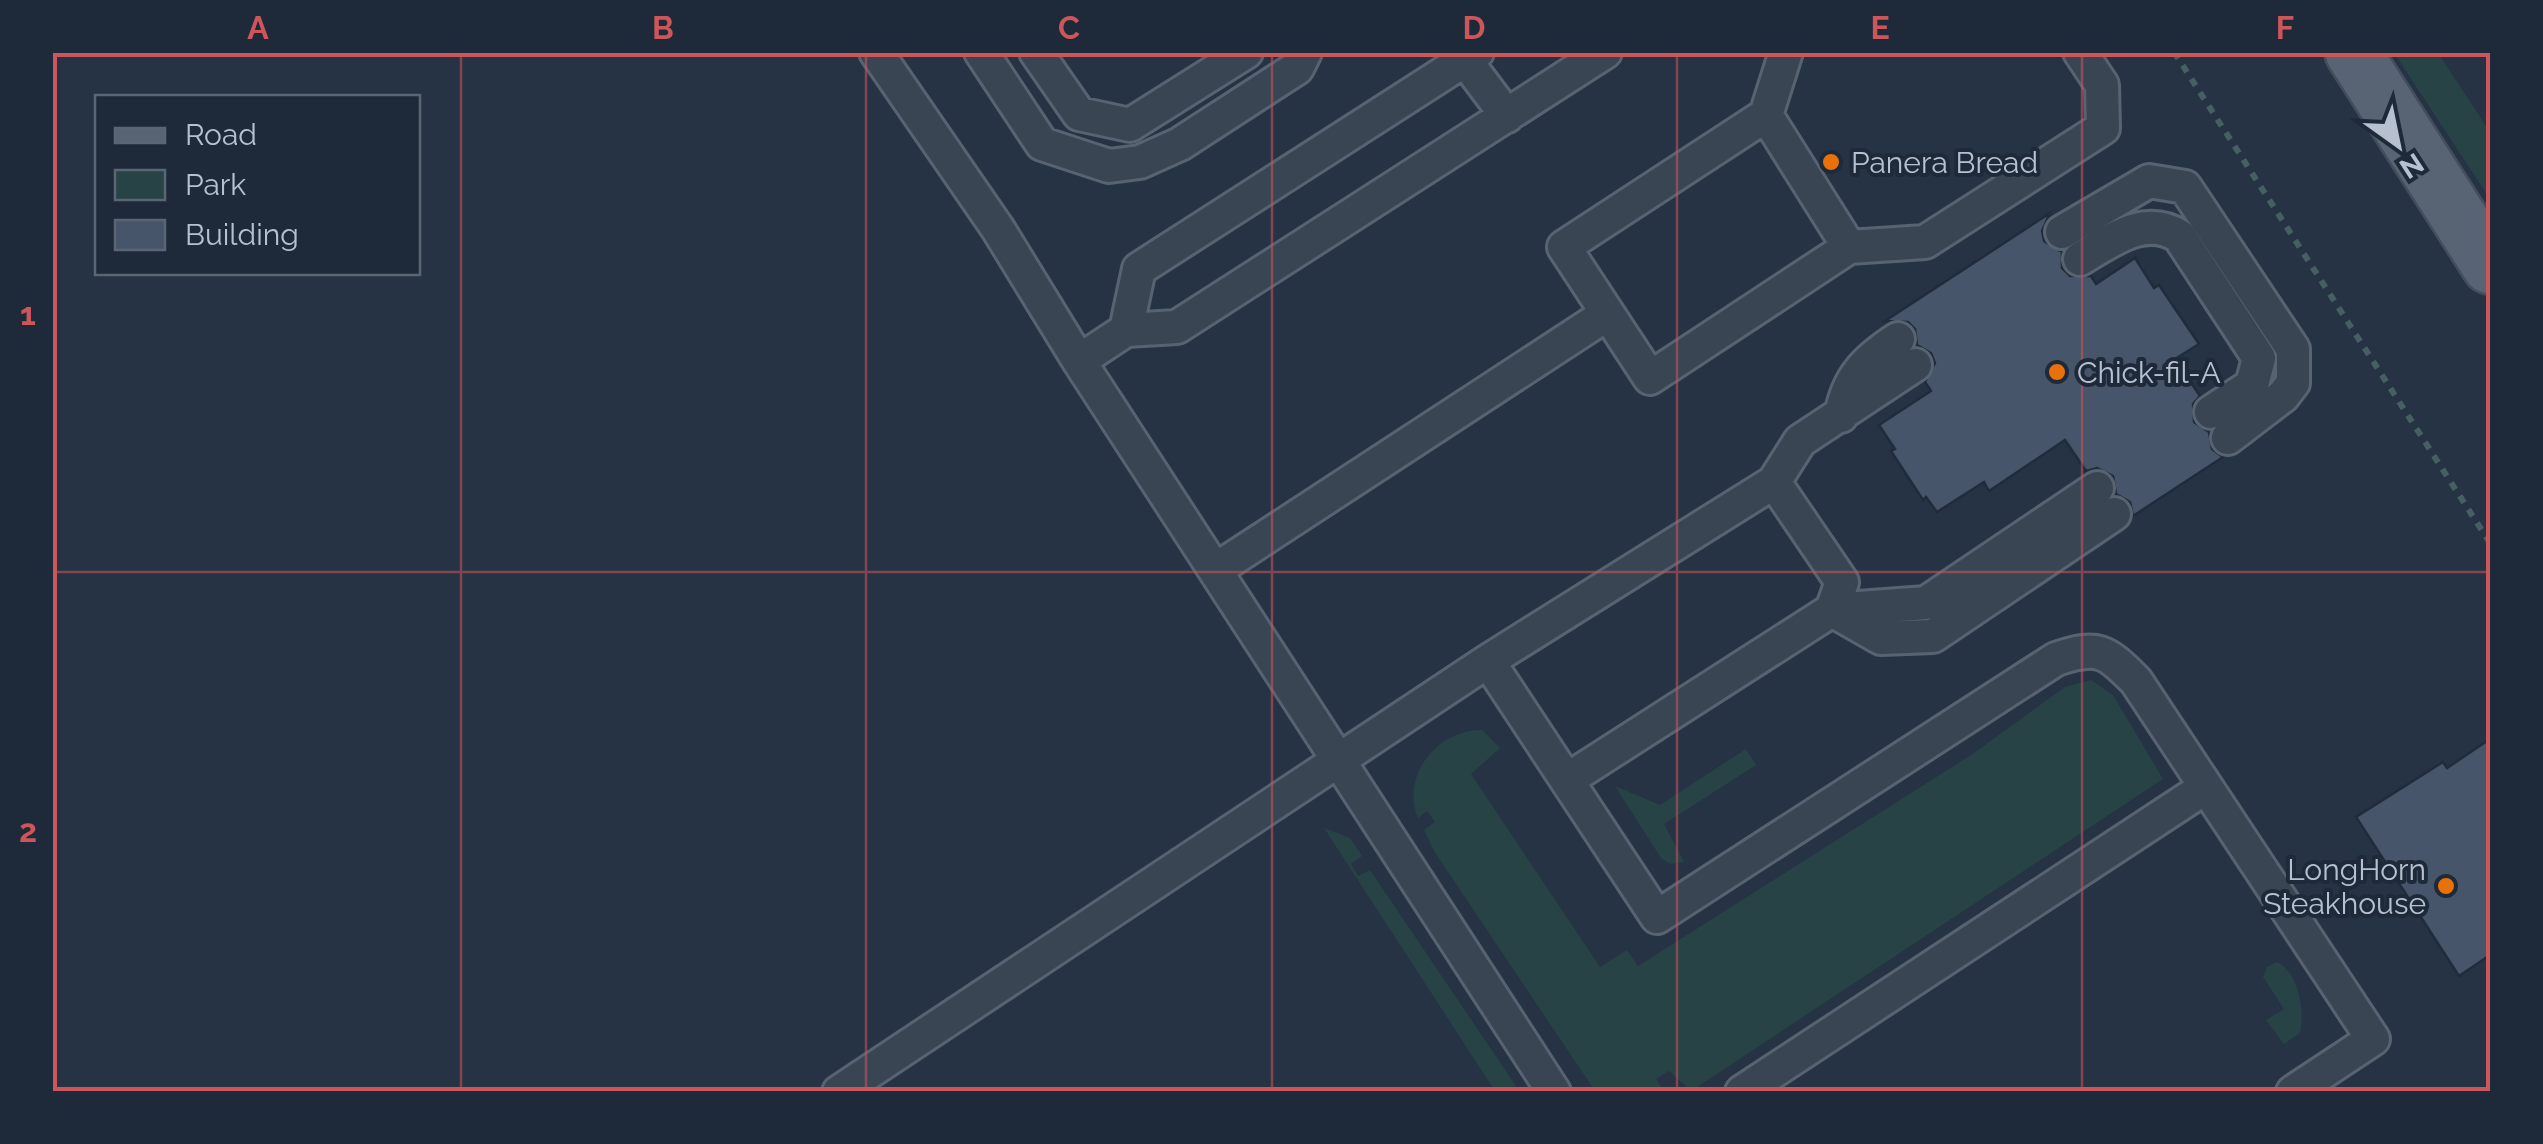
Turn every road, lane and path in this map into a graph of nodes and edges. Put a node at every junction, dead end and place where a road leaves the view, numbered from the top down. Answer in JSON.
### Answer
{"nodes":[{"id":1,"x":876,"y":52,"type":"edge"},
{"id":2,"x":981,"y":52,"type":"edge"},
{"id":3,"x":1036,"y":52,"type":"edge"},
{"id":4,"x":1246,"y":52,"type":"edge"},
{"id":5,"x":1305,"y":52,"type":"edge"},
{"id":6,"x":1605,"y":52,"type":"edge"},
{"id":7,"x":1786,"y":52,"type":"edge"},
{"id":8,"x":2080,"y":52,"type":"edge"},
{"id":9,"x":2174,"y":52,"type":"edge"},
{"id":10,"x":2354,"y":52,"type":"edge"},
{"id":11,"x":1467,"y":55,"type":"edge"},
{"id":12,"x":1766,"y":115,"type":"junction"},
{"id":13,"x":1507,"y":116,"type":"junction"},
{"id":14,"x":2071,"y":245,"type":"joint"},
{"id":15,"x":1849,"y":247,"type":"junction"},
{"id":16,"x":2490,"y":266,"type":"edge"},
{"id":17,"x":1607,"y":314,"type":"junction"},
{"id":18,"x":1126,"y":330,"type":"junction"},
{"id":19,"x":1906,"y":352,"type":"dead end"},
{"id":20,"x":1079,"y":362,"type":"junction"},
{"id":21,"x":1774,"y":482,"type":"junction"},
{"id":22,"x":2105,"y":501,"type":"dead end"},
{"id":23,"x":2490,"y":544,"type":"edge"},
{"id":24,"x":1217,"y":569,"type":"junction"},
{"id":25,"x":1832,"y":610,"type":"junction"},
{"id":26,"x":1488,"y":661,"type":"junction"},
{"id":27,"x":1340,"y":760,"type":"junction"},
{"id":28,"x":1567,"y":780,"type":"junction"},
{"id":29,"x":2206,"y":787,"type":"junction"},
{"id":30,"x":1761,"y":1086,"type":"edge"},
{"id":31,"x":839,"y":1092,"type":"edge"},
{"id":32,"x":1554,"y":1092,"type":"edge"},
{"id":33,"x":2293,"y":1092,"type":"edge"}],
"edges":[{"from":1,"to":20,"type":"lane"},
{"from":2,"to":5,"type":"lane"},
{"from":3,"to":4,"type":"lane"},
{"from":6,"to":13,"type":"lane"},
{"from":7,"to":12,"type":"lane"},
{"from":8,"to":15,"type":"lane"},
{"from":9,"to":23,"type":"path"},
{"from":10,"to":16,"type":"main road"},
{"from":11,"to":13,"type":"lane"},
{"from":11,"to":18,"type":"lane"},
{"from":12,"to":15,"type":"lane"},
{"from":12,"to":17,"type":"lane"},
{"from":13,"to":18,"type":"lane"},
{"from":14,"to":14,"type":"lane"},
{"from":15,"to":17,"type":"lane"},
{"from":17,"to":24,"type":"lane"},
{"from":18,"to":20,"type":"lane"},
{"from":19,"to":21,"type":"lane"},
{"from":20,"to":24,"type":"lane"},
{"from":21,"to":25,"type":"lane"},
{"from":21,"to":26,"type":"lane"},
{"from":22,"to":25,"type":"lane"},
{"from":24,"to":27,"type":"lane"},
{"from":25,"to":28,"type":"lane"},
{"from":26,"to":27,"type":"lane"},
{"from":26,"to":28,"type":"lane"},
{"from":27,"to":31,"type":"lane"},
{"from":27,"to":32,"type":"lane"},
{"from":28,"to":29,"type":"lane"},
{"from":29,"to":30,"type":"lane"},
{"from":29,"to":33,"type":"lane"}]}
